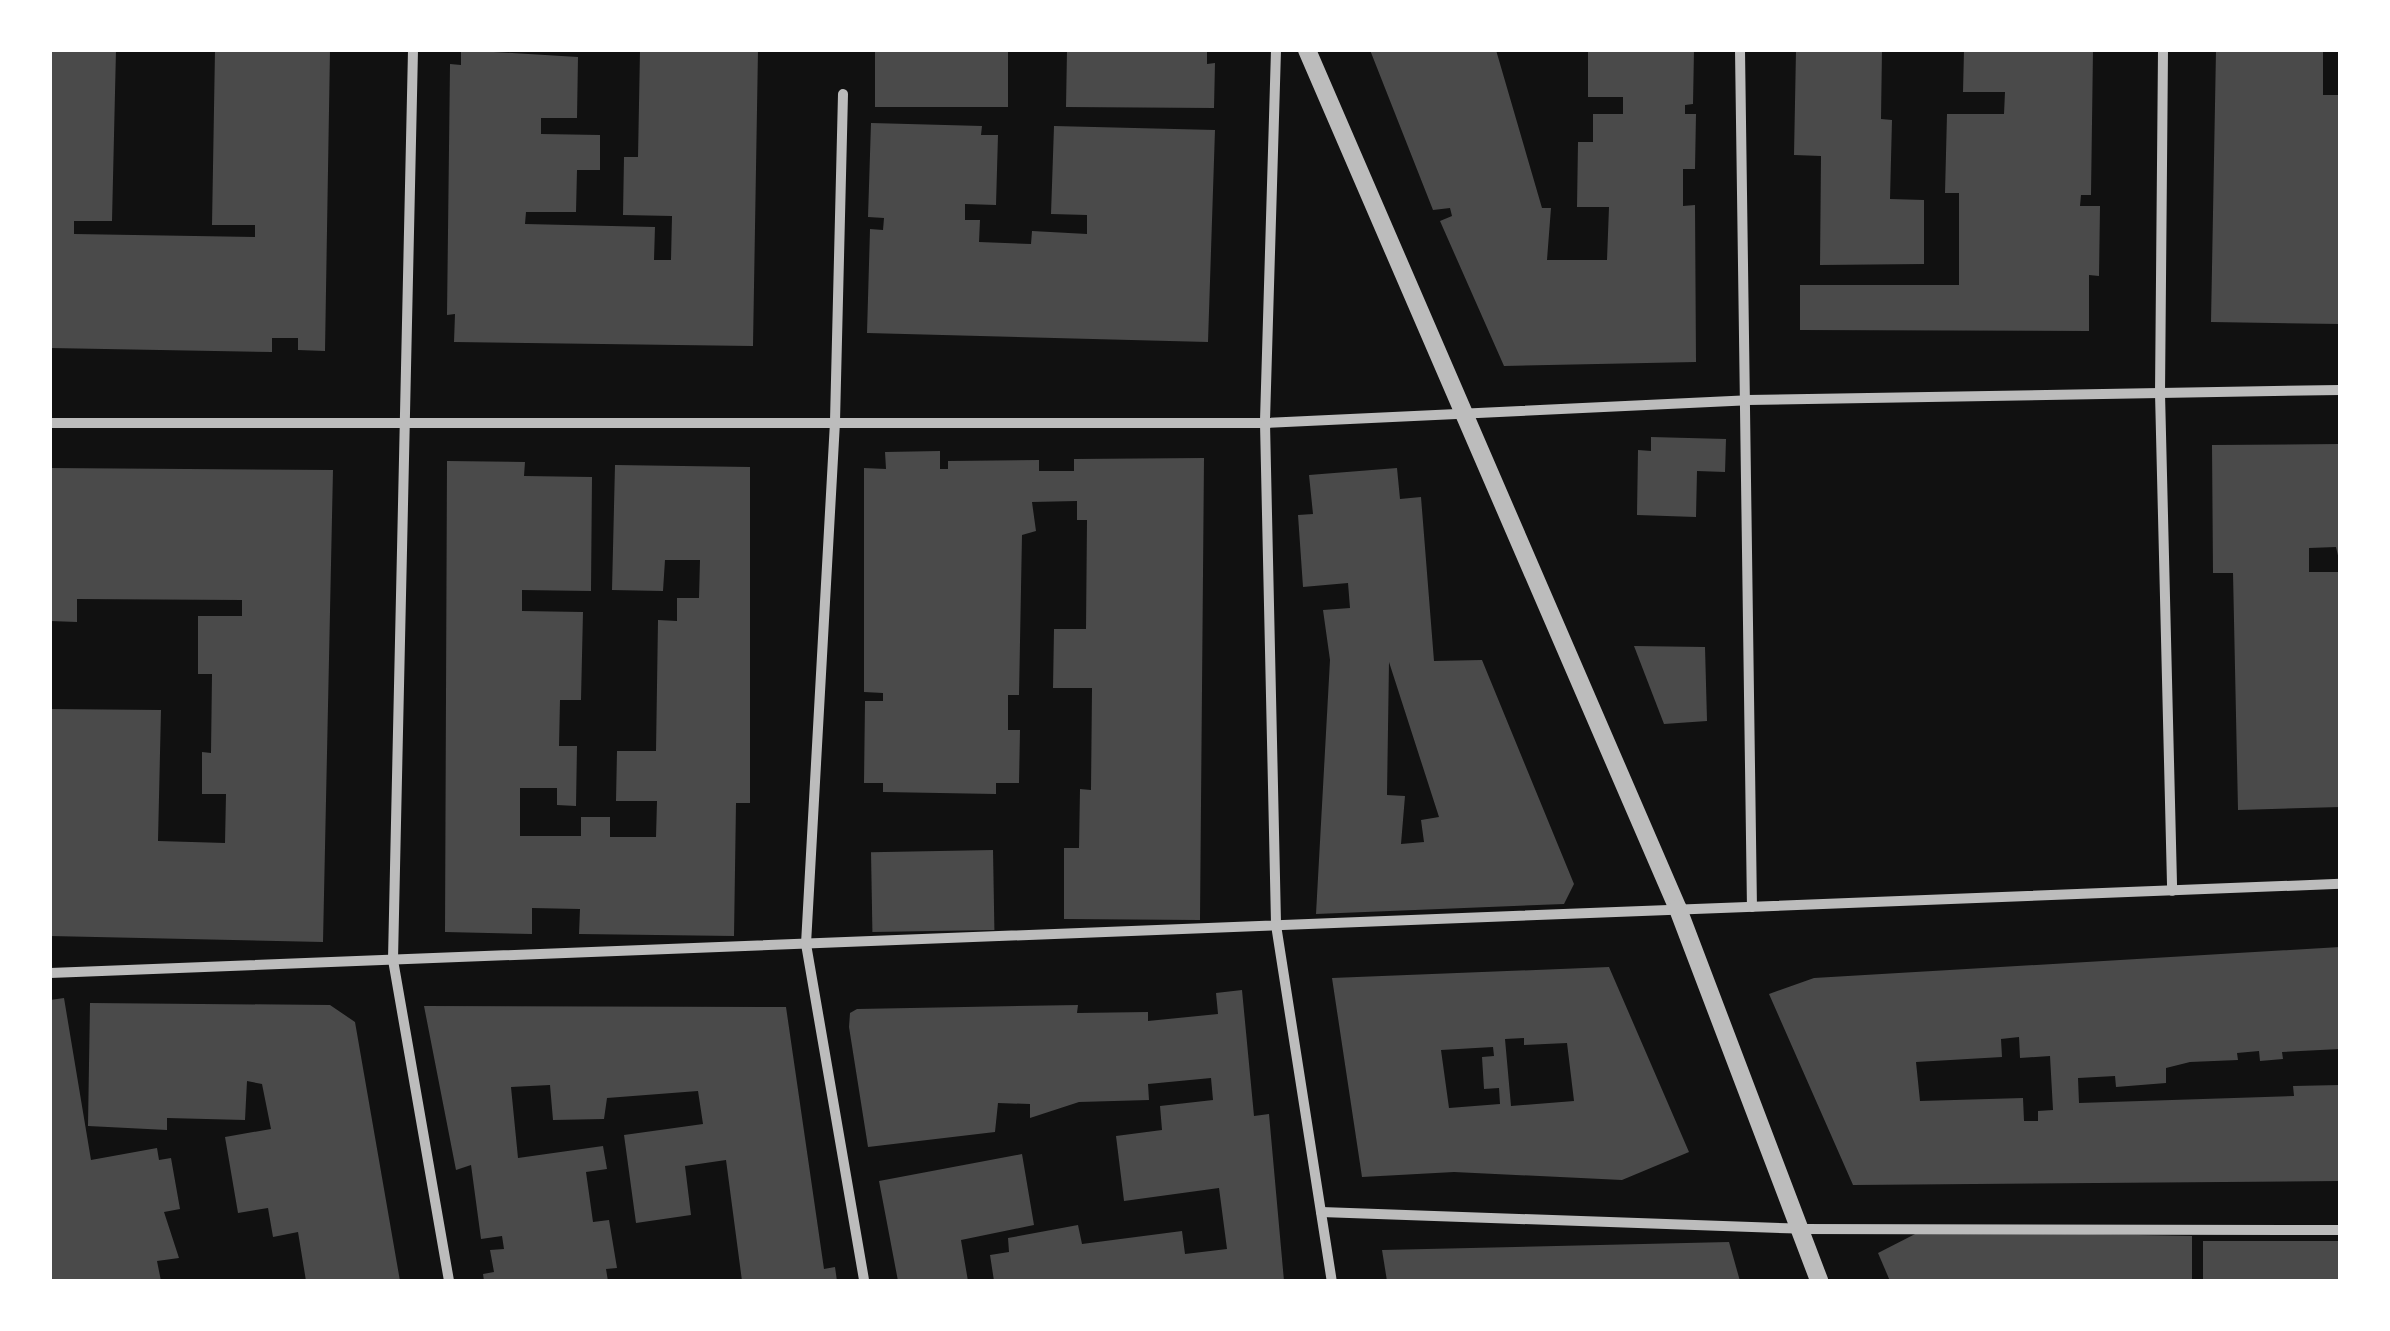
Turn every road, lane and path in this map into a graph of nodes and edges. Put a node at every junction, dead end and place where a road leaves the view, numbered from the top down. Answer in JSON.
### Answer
{"nodes":[{"id":1,"x":413,"y":50,"type":"edge"},
{"id":2,"x":1276,"y":50,"type":"edge"},
{"id":3,"x":1307,"y":50,"type":"edge"},
{"id":4,"x":1740,"y":50,"type":"edge"},
{"id":5,"x":2163,"y":50,"type":"edge"},
{"id":6,"x":843,"y":94,"type":"dead end"},
{"id":7,"x":2340,"y":390,"type":"edge"},
{"id":8,"x":2160,"y":393,"type":"junction"},
{"id":9,"x":1748,"y":400,"type":"junction"},
{"id":10,"x":1460,"y":417,"type":"junction"},
{"id":11,"x":835,"y":422,"type":"junction"},
{"id":12,"x":50,"y":423,"type":"edge"},
{"id":13,"x":1266,"y":423,"type":"junction"},
{"id":14,"x":404,"y":424,"type":"junction"},
{"id":15,"x":2340,"y":884,"type":"edge"},
{"id":16,"x":2172,"y":891,"type":"junction"},
{"id":17,"x":1752,"y":907,"type":"junction"},
{"id":18,"x":1678,"y":910,"type":"junction"},
{"id":19,"x":1276,"y":925,"type":"junction"},
{"id":20,"x":806,"y":944,"type":"junction"},
{"id":21,"x":393,"y":960,"type":"junction"},
{"id":22,"x":50,"y":973,"type":"edge"},
{"id":23,"x":1321,"y":1212,"type":"junction"},
{"id":24,"x":1797,"y":1228,"type":"junction"},
{"id":25,"x":2340,"y":1230,"type":"edge"},
{"id":26,"x":449,"y":1281,"type":"edge"},
{"id":27,"x":864,"y":1281,"type":"edge"},
{"id":28,"x":1332,"y":1281,"type":"edge"},
{"id":29,"x":1819,"y":1281,"type":"edge"}],
"edges":[{"from":1,"to":14,"type":"street"},
{"from":2,"to":13,"type":"street"},
{"from":3,"to":10,"type":"street"},
{"from":4,"to":9,"type":"street"},
{"from":5,"to":8,"type":"street"},
{"from":6,"to":11,"type":"street"},
{"from":7,"to":8,"type":"street"},
{"from":8,"to":9,"type":"street"},
{"from":8,"to":16,"type":"street"},
{"from":9,"to":10,"type":"street"},
{"from":9,"to":17,"type":"street"},
{"from":10,"to":13,"type":"street"},
{"from":10,"to":18,"type":"street"},
{"from":11,"to":13,"type":"street"},
{"from":11,"to":14,"type":"street"},
{"from":11,"to":20,"type":"street"},
{"from":12,"to":14,"type":"street"},
{"from":13,"to":19,"type":"street"},
{"from":14,"to":21,"type":"street"},
{"from":15,"to":16,"type":"street"},
{"from":16,"to":17,"type":"street"},
{"from":17,"to":18,"type":"street"},
{"from":18,"to":19,"type":"street"},
{"from":18,"to":24,"type":"street"},
{"from":19,"to":20,"type":"street"},
{"from":19,"to":23,"type":"street"},
{"from":20,"to":21,"type":"street"},
{"from":20,"to":27,"type":"street"},
{"from":21,"to":22,"type":"street"},
{"from":21,"to":26,"type":"street"},
{"from":23,"to":24,"type":"street"},
{"from":23,"to":28,"type":"street"},
{"from":24,"to":25,"type":"street"},
{"from":24,"to":29,"type":"street"}]}
